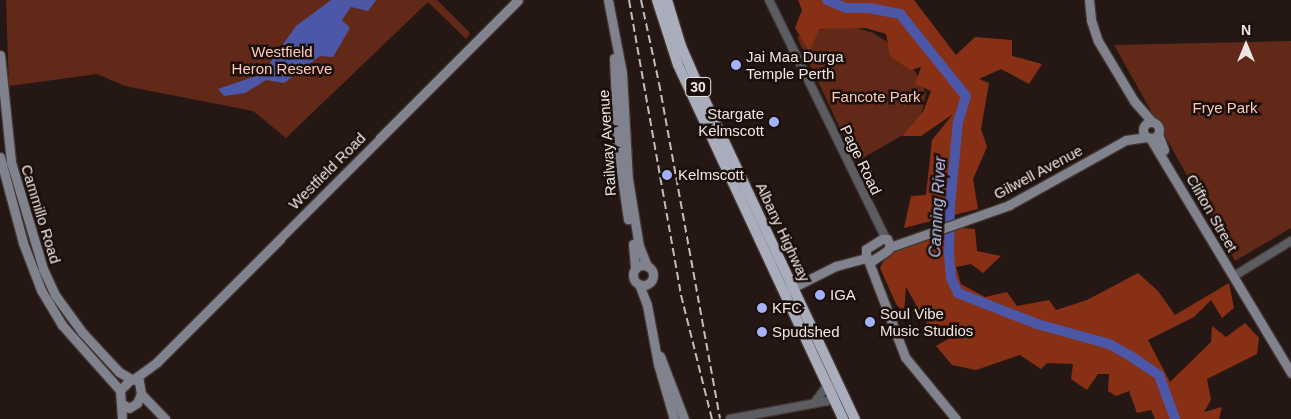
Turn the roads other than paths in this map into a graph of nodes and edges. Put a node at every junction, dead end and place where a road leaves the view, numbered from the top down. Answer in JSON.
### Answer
{"nodes":[{"id":1,"x":518,"y":0,"type":"edge"},
{"id":2,"x":608,"y":0,"type":"edge"},
{"id":3,"x":657,"y":0,"type":"edge"},
{"id":4,"x":667,"y":0,"type":"edge"},
{"id":5,"x":769,"y":0,"type":"edge"},
{"id":6,"x":1089,"y":0,"type":"edge"},
{"id":7,"x":611,"y":15,"type":"junction"},
{"id":8,"x":0,"y":55,"type":"edge"},
{"id":9,"x":0,"y":82,"type":"edge"},
{"id":10,"x":624,"y":93,"type":"junction"},
{"id":11,"x":709,"y":120,"type":"junction"},
{"id":12,"x":618,"y":122,"type":"junction"},
{"id":13,"x":1149,"y":131,"type":"junction"},
{"id":14,"x":0,"y":157,"type":"edge"},
{"id":15,"x":1291,"y":241,"type":"edge"},
{"id":16,"x":886,"y":242,"type":"junction"},
{"id":17,"x":868,"y":257,"type":"junction"},
{"id":18,"x":647,"y":266,"type":"junction"},
{"id":19,"x":635,"y":268,"type":"junction"},
{"id":20,"x":1235,"y":273,"type":"junction"},
{"id":21,"x":651,"y":281,"type":"junction"},
{"id":22,"x":639,"y":284,"type":"junction"},
{"id":23,"x":788,"y":289,"type":"junction"},
{"id":24,"x":647,"y":305,"type":"junction"},
{"id":25,"x":655,"y":345,"type":"junction"},
{"id":26,"x":1291,"y":373,"type":"edge"},
{"id":27,"x":831,"y":383,"type":"junction"},
{"id":28,"x":120,"y":390,"type":"junction"},
{"id":29,"x":136,"y":391,"type":"junction"},
{"id":30,"x":833,"y":399,"type":"junction"},
{"id":31,"x":815,"y":402,"type":"junction"},
{"id":32,"x":121,"y":403,"type":"junction"},
{"id":33,"x":121,"y":418,"type":"edge"},
{"id":34,"x":730,"y":418,"type":"edge"},
{"id":35,"x":165,"y":419,"type":"edge"},
{"id":36,"x":674,"y":419,"type":"edge"},
{"id":37,"x":684,"y":419,"type":"edge"},
{"id":38,"x":843,"y":419,"type":"edge"},
{"id":39,"x":855,"y":419,"type":"edge"},
{"id":40,"x":956,"y":419,"type":"edge"}],
"edges":[{"from":1,"to":29,"type":"main road","name":"Westfield Road"},
{"from":2,"to":7,"type":"main road","name":"Railway Avenue"},
{"from":3,"to":11,"type":"highway","name":"Albany Highway","number":"30"},
{"from":4,"to":11,"type":"highway","name":"Albany Highway","number":"30"},
{"from":5,"to":16,"type":"street","name":"Page Road"},
{"from":6,"to":13,"type":"main road","name":"Clifton Street"},
{"from":7,"to":10,"type":"main road","name":"Railway Avenue"},
{"from":7,"to":12,"type":"main road","name":"Railway Avenue"},
{"from":8,"to":9,"type":"main road","name":"Cammillo Road"},
{"from":9,"to":29,"type":"main road","name":"Cammillo Road"},
{"from":10,"to":12,"type":"main road"},
{"from":10,"to":18,"type":"main road","name":"Railway Avenue"},
{"from":11,"to":23,"type":"highway","name":"Albany Highway","number":"30"},
{"from":12,"to":19,"type":"main road","name":"Railway Avenue"},
{"from":13,"to":16,"type":"main road","name":"Gilwell Avenue"},
{"from":13,"to":20,"type":"main road","name":"Clifton Street"},
{"from":14,"to":28,"type":"main road","name":"Cammillo Road"},
{"from":15,"to":20,"type":"street"},
{"from":16,"to":17,"type":"main road"},
{"from":17,"to":23,"type":"main road"},
{"from":17,"to":40,"type":"main road"},
{"from":18,"to":19,"type":"main road"},
{"from":18,"to":21,"type":"main road","name":"Railway Avenue"},
{"from":19,"to":22,"type":"main road","name":"Railway Avenue"},
{"from":20,"to":26,"type":"main road","name":"Clifton Street"},
{"from":21,"to":22,"type":"main road"},
{"from":21,"to":24,"type":"main road","name":"Railway Avenue"},
{"from":22,"to":24,"type":"main road","name":"Railway Avenue"},
{"from":23,"to":27,"type":"highway","name":"Albany Highway","number":"30"},
{"from":24,"to":25,"type":"main road","name":"Railway Avenue"},
{"from":25,"to":36,"type":"main road","name":"Railway Avenue"},
{"from":25,"to":37,"type":"main road","name":"Railway Avenue"},
{"from":27,"to":30,"type":"highway","name":"Albany Highway","number":"30"},
{"from":27,"to":31,"type":"street"},
{"from":27,"to":39,"type":"highway","name":"Albany Highway","number":"30"},
{"from":28,"to":29,"type":"main road"},
{"from":28,"to":32,"type":"main road","name":"Westfield Road"},
{"from":29,"to":32,"type":"main road"},
{"from":29,"to":33,"type":"main road","name":"Westfield Road"},
{"from":29,"to":35,"type":"main road","name":"Cammillo Road"},
{"from":30,"to":31,"type":"street"},
{"from":30,"to":38,"type":"highway","name":"Albany Highway","number":"30"},
{"from":31,"to":34,"type":"street"},
{"from":32,"to":33,"type":"main road","name":"Westfield Road"}]}
